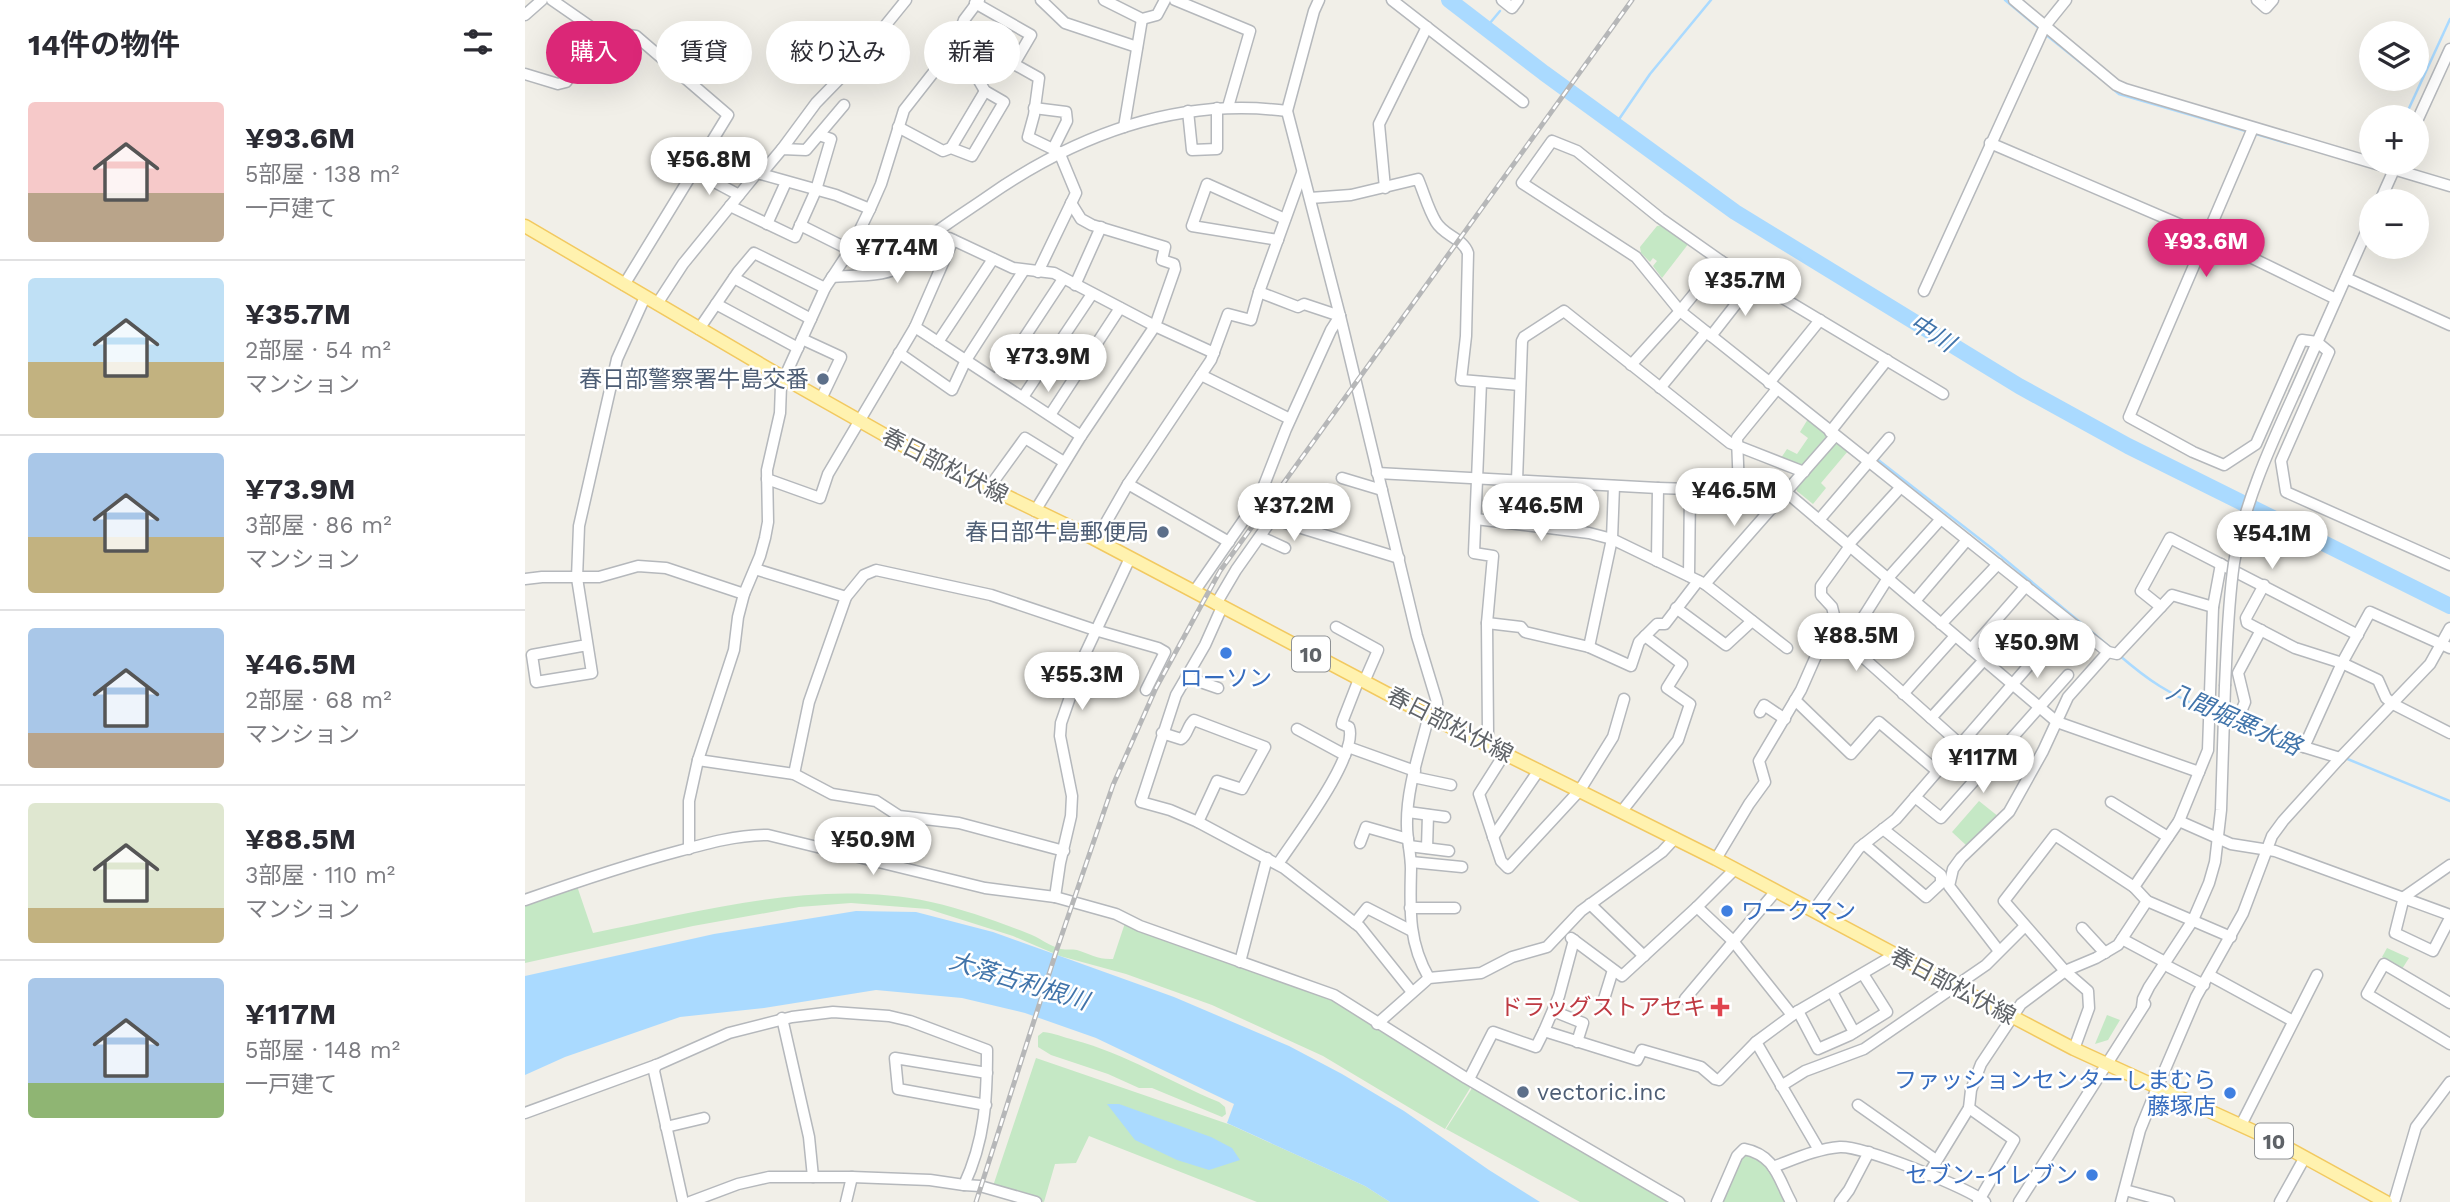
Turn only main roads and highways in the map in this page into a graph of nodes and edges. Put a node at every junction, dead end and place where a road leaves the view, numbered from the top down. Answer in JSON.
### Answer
{"nodes":[{"id":1,"x":525,"y":226,"type":"edge"},
{"id":2,"x":2387,"y":1202,"type":"edge"}],
"edges":[{"from":1,"to":2,"type":"main road","name":"春日部松伏線","number":"10"}]}
